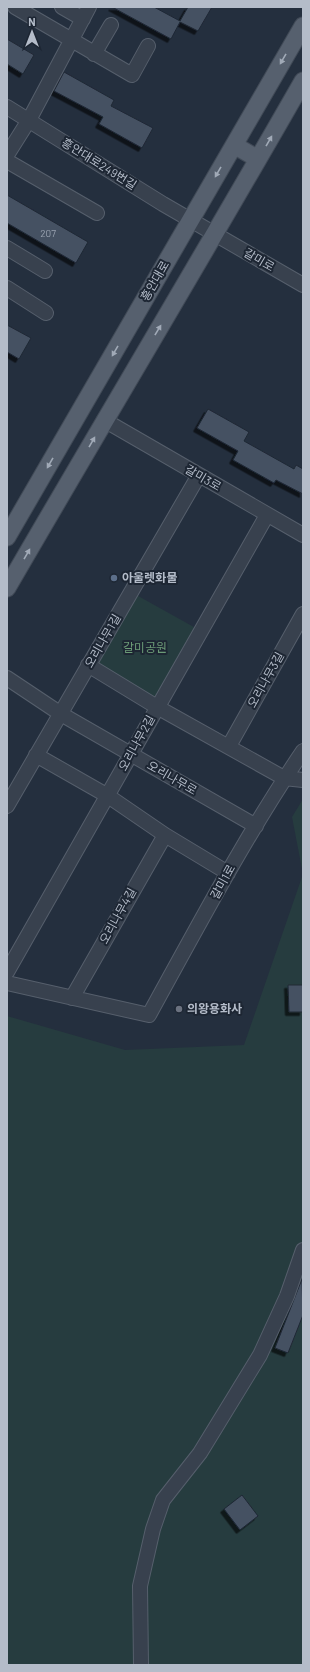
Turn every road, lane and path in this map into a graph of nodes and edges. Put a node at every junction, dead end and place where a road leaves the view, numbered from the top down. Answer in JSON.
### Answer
{"nodes":[{"id":1,"x":15,"y":7,"type":"edge"},
{"id":2,"x":62,"y":7,"type":"edge"},
{"id":3,"x":89,"y":7,"type":"edge"},
{"id":4,"x":83,"y":19,"type":"junction"},
{"id":5,"x":111,"y":25,"type":"dead end"},
{"id":6,"x":303,"y":26,"type":"edge"},
{"id":7,"x":72,"y":40,"type":"junction"},
{"id":8,"x":148,"y":46,"type":"dead end"},
{"id":9,"x":94,"y":54,"type":"junction"},
{"id":10,"x":303,"y":81,"type":"edge"},
{"id":11,"x":7,"y":107,"type":"edge"},
{"id":12,"x":29,"y":120,"type":"junction"},
{"id":13,"x":234,"y":145,"type":"junction"},
{"id":14,"x":7,"y":156,"type":"edge"},
{"id":15,"x":258,"y":159,"type":"junction"},
{"id":16,"x":7,"y":161,"type":"edge"},
{"id":17,"x":97,"y":214,"type":"dead end"},
{"id":18,"x":190,"y":220,"type":"junction"},
{"id":19,"x":215,"y":235,"type":"junction"},
{"id":20,"x":7,"y":248,"type":"edge"},
{"id":21,"x":45,"y":271,"type":"dead end"},
{"id":22,"x":303,"y":285,"type":"edge"},
{"id":23,"x":7,"y":288,"type":"edge"},
{"id":24,"x":46,"y":313,"type":"dead end"},
{"id":25,"x":104,"y":420,"type":"junction"},
{"id":26,"x":199,"y":475,"type":"junction"},
{"id":27,"x":267,"y":515,"type":"junction"},
{"id":28,"x":303,"y":535,"type":"edge"},
{"id":29,"x":7,"y":537,"type":"edge"},
{"id":30,"x":7,"y":588,"type":"edge"},
{"id":31,"x":303,"y":614,"type":"edge"},
{"id":32,"x":88,"y":666,"type":"junction"},
{"id":33,"x":7,"y":678,"type":"edge"},
{"id":34,"x":157,"y":707,"type":"junction"},
{"id":35,"x":61,"y":714,"type":"junction"},
{"id":36,"x":229,"y":746,"type":"junction"},
{"id":37,"x":303,"y":751,"type":"edge"},
{"id":38,"x":131,"y":754,"type":"junction"},
{"id":39,"x":36,"y":755,"type":"junction"},
{"id":40,"x":284,"y":778,"type":"junction"},
{"id":41,"x":303,"y":780,"type":"edge"},
{"id":42,"x":108,"y":796,"type":"junction"},
{"id":43,"x":7,"y":806,"type":"edge"},
{"id":44,"x":256,"y":826,"type":"junction"},
{"id":45,"x":165,"y":835,"type":"junction"},
{"id":46,"x":228,"y":873,"type":"junction"},
{"id":47,"x":7,"y":972,"type":"edge"},
{"id":48,"x":7,"y":983,"type":"edge"},
{"id":49,"x":72,"y":998,"type":"junction"},
{"id":50,"x":303,"y":1250,"type":"edge"},
{"id":51,"x":141,"y":1665,"type":"edge"}],
"edges":[{"from":1,"to":7,"type":"street"},
{"from":2,"to":4,"type":"street"},
{"from":3,"to":4,"type":"street"},
{"from":4,"to":7,"type":"street"},
{"from":5,"to":9,"type":"street"},
{"from":6,"to":13,"type":"main road","name":"흥안대로","one_way":true},
{"from":7,"to":9,"type":"street"},
{"from":7,"to":12,"type":"street"},
{"from":8,"to":9,"type":"street"},
{"from":15,"to":10,"type":"main road","one_way":true},
{"from":11,"to":12,"type":"street","name":"흥안대로249번길"},
{"from":12,"to":14,"type":"street"},
{"from":12,"to":18,"type":"street","name":"흥안대로249번길"},
{"from":13,"to":15,"type":"main road"},
{"from":13,"to":18,"type":"main road","name":"흥안대로","one_way":true},
{"from":15,"to":19,"type":"main road"},
{"from":16,"to":17,"type":"street"},
{"from":18,"to":19,"type":"street","name":"흥안대로249번길"},
{"from":18,"to":29,"type":"main road","name":"흥안대로","one_way":true},
{"from":19,"to":22,"type":"street","name":"갈미로"},
{"from":25,"to":19,"type":"main road","one_way":true},
{"from":20,"to":21,"type":"street"},
{"from":23,"to":24,"type":"street"},
{"from":25,"to":26,"type":"street","name":"갈미3로"},
{"from":30,"to":25,"type":"main road","one_way":true},
{"from":26,"to":27,"type":"street","name":"갈미3로"},
{"from":26,"to":32,"type":"street","name":"오리나무1길"},
{"from":27,"to":28,"type":"street","name":"갈미3로"},
{"from":27,"to":34,"type":"street","name":"오리나무2길"},
{"from":31,"to":36,"type":"street","name":"오리나무3길"},
{"from":32,"to":34,"type":"street"},
{"from":32,"to":35,"type":"street","name":"오리나무1길"},
{"from":33,"to":35,"type":"street","name":"오리나무로"},
{"from":34,"to":36,"type":"street"},
{"from":34,"to":38,"type":"street","name":"오리나무2길"},
{"from":35,"to":38,"type":"street","name":"오리나무로"},
{"from":35,"to":39,"type":"street","name":"오리나무1길"},
{"from":36,"to":40,"type":"street"},
{"from":37,"to":40,"type":"street","name":"갈미1로"},
{"from":38,"to":42,"type":"street","name":"오리나무2길"},
{"from":38,"to":44,"type":"street","name":"오리나무로"},
{"from":39,"to":42,"type":"street"},
{"from":39,"to":43,"type":"street","name":"오리나무1길"},
{"from":40,"to":41,"type":"street"},
{"from":40,"to":44,"type":"street","name":"갈미1로"},
{"from":42,"to":45,"type":"street"},
{"from":42,"to":47,"type":"street","name":"오리나무2길"},
{"from":44,"to":46,"type":"street","name":"갈미1로"},
{"from":45,"to":46,"type":"street"},
{"from":45,"to":49,"type":"street","name":"오리나무4길"},
{"from":46,"to":49,"type":"street","name":"갈미1로"},
{"from":48,"to":49,"type":"street"},
{"from":50,"to":51,"type":"street"}]}
